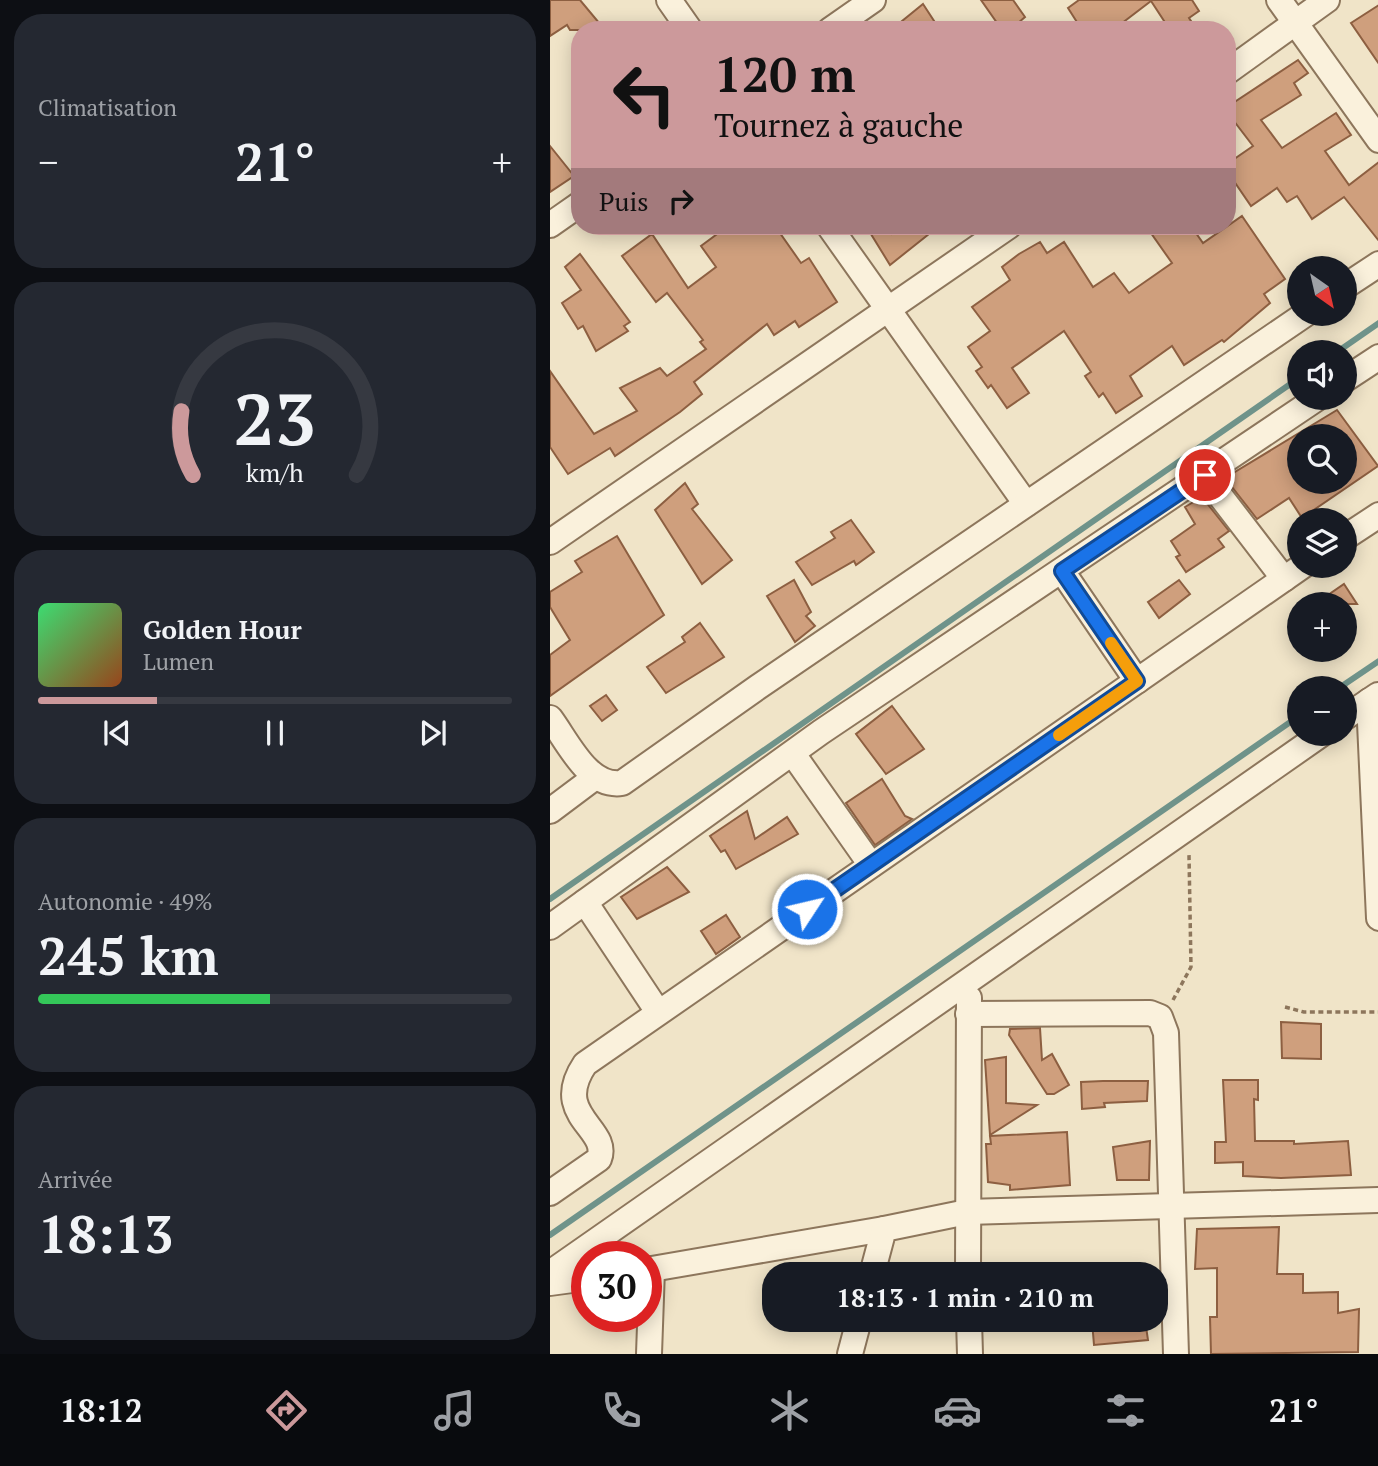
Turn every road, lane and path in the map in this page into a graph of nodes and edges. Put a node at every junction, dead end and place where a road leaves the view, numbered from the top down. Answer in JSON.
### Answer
{"nodes":[{"id":1,"x":669,"y":0,"type":"edge"},
{"id":2,"x":873,"y":0,"type":"edge"},
{"id":3,"x":1279,"y":0,"type":"edge"},
{"id":4,"x":1327,"y":0,"type":"edge"},
{"id":5,"x":684,"y":21,"type":"edge"},
{"id":6,"x":844,"y":21,"type":"edge"},
{"id":7,"x":1295,"y":22,"type":"junction"},
{"id":8,"x":1236,"y":65,"type":"edge"},
{"id":9,"x":1378,"y":140,"type":"edge"},
{"id":10,"x":571,"y":210,"type":"edge"},
{"id":11,"x":550,"y":225,"type":"edge"},
{"id":12,"x":835,"y":235,"type":"edge"},
{"id":13,"x":996,"y":235,"type":"edge"},
{"id":14,"x":1378,"y":264,"type":"edge"},
{"id":15,"x":1357,"y":278,"type":"edge"},
{"id":16,"x":888,"y":310,"type":"junction"},
{"id":17,"x":1288,"y":326,"type":"edge"},
{"id":18,"x":1378,"y":357,"type":"edge"},
{"id":19,"x":1357,"y":371,"type":"edge"},
{"id":20,"x":1300,"y":410,"type":"edge"},
{"id":21,"x":1205,"y":475,"type":"junction"},
{"id":22,"x":1026,"y":505,"type":"junction"},
{"id":23,"x":1378,"y":514,"type":"edge"},
{"id":24,"x":1357,"y":529,"type":"edge"},
{"id":25,"x":550,"y":542,"type":"edge"},
{"id":26,"x":1287,"y":564,"type":"edge"},
{"id":27,"x":1062,"y":571,"type":"junction"},
{"id":28,"x":1287,"y":577,"type":"edge"},
{"id":29,"x":1137,"y":681,"type":"junction"},
{"id":30,"x":1374,"y":697,"type":"edge"},
{"id":31,"x":1357,"y":709,"type":"edge"},
{"id":32,"x":550,"y":718,"type":"edge"},
{"id":33,"x":1305,"y":746,"type":"edge"},
{"id":34,"x":793,"y":754,"type":"junction"},
{"id":35,"x":594,"y":778,"type":"junction"},
{"id":36,"x":550,"y":810,"type":"edge"},
{"id":37,"x":1189,"y":828,"type":"junction"},
{"id":38,"x":871,"y":865,"type":"junction"},
{"id":39,"x":585,"y":902,"type":"junction"},
{"id":40,"x":1378,"y":918,"type":"edge"},
{"id":41,"x":550,"y":927,"type":"edge"},
{"id":42,"x":970,"y":981,"type":"junction"},
{"id":43,"x":1285,"y":1007,"type":"dead end"},
{"id":44,"x":1378,"y":1012,"type":"edge"},
{"id":45,"x":658,"y":1013,"type":"junction"},
{"id":46,"x":968,"y":1014,"type":"junction"},
{"id":47,"x":1160,"y":1017,"type":"junction"},
{"id":48,"x":550,"y":1193,"type":"edge"},
{"id":49,"x":1378,"y":1200,"type":"edge"},
{"id":50,"x":1171,"y":1208,"type":"junction"},
{"id":51,"x":967,"y":1212,"type":"junction"},
{"id":52,"x":884,"y":1229,"type":"junction"},
{"id":53,"x":874,"y":1262,"type":"edge"},
{"id":54,"x":968,"y":1262,"type":"edge"},
{"id":55,"x":662,"y":1268,"type":"edge"},
{"id":56,"x":550,"y":1273,"type":"edge"},
{"id":57,"x":571,"y":1280,"type":"edge"},
{"id":58,"x":550,"y":1283,"type":"edge"},
{"id":59,"x":649,"y":1332,"type":"edge"},
{"id":60,"x":856,"y":1332,"type":"edge"},
{"id":61,"x":969,"y":1332,"type":"edge"},
{"id":62,"x":649,"y":1354,"type":"edge"},
{"id":63,"x":850,"y":1354,"type":"edge"},
{"id":64,"x":970,"y":1354,"type":"edge"},
{"id":65,"x":1176,"y":1354,"type":"edge"}],
"edges":[{"from":1,"to":5,"type":"street"},
{"from":2,"to":6,"type":"street"},
{"from":3,"to":7,"type":"street"},
{"from":4,"to":7,"type":"street"},
{"from":7,"to":8,"type":"street"},
{"from":7,"to":9,"type":"street"},
{"from":10,"to":11,"type":"street"},
{"from":12,"to":16,"type":"street"},
{"from":13,"to":16,"type":"street"},
{"from":14,"to":15,"type":"street"},
{"from":16,"to":22,"type":"street"},
{"from":16,"to":25,"type":"street"},
{"from":17,"to":22,"type":"street"},
{"from":18,"to":19,"type":"street"},
{"from":20,"to":21,"type":"street"},
{"from":21,"to":26,"type":"street"},
{"from":21,"to":27,"type":"street"},
{"from":22,"to":35,"type":"street"},
{"from":23,"to":24,"type":"street"},
{"from":27,"to":29,"type":"street"},
{"from":27,"to":34,"type":"street"},
{"from":28,"to":29,"type":"street"},
{"from":29,"to":38,"type":"street"},
{"from":30,"to":31,"type":"street"},
{"from":30,"to":40,"type":"street"},
{"from":32,"to":35,"type":"street"},
{"from":33,"to":37,"type":"street"},
{"from":34,"to":38,"type":"street"},
{"from":34,"to":39,"type":"street"},
{"from":35,"to":36,"type":"street"},
{"from":37,"to":42,"type":"street"},
{"from":37,"to":47,"type":"path"},
{"from":38,"to":45,"type":"street"},
{"from":39,"to":41,"type":"street"},
{"from":39,"to":45,"type":"street"},
{"from":42,"to":46,"type":"street"},
{"from":42,"to":56,"type":"street"},
{"from":43,"to":44,"type":"path"},
{"from":45,"to":48,"type":"street"},
{"from":46,"to":47,"type":"street"},
{"from":46,"to":51,"type":"street"},
{"from":47,"to":50,"type":"street"},
{"from":49,"to":50,"type":"street"},
{"from":50,"to":51,"type":"street"},
{"from":50,"to":65,"type":"street"},
{"from":51,"to":52,"type":"street"},
{"from":51,"to":54,"type":"street"},
{"from":52,"to":53,"type":"street"},
{"from":52,"to":55,"type":"street"},
{"from":57,"to":58,"type":"street"},
{"from":59,"to":62,"type":"street"},
{"from":60,"to":63,"type":"street"},
{"from":61,"to":64,"type":"street"}]}
